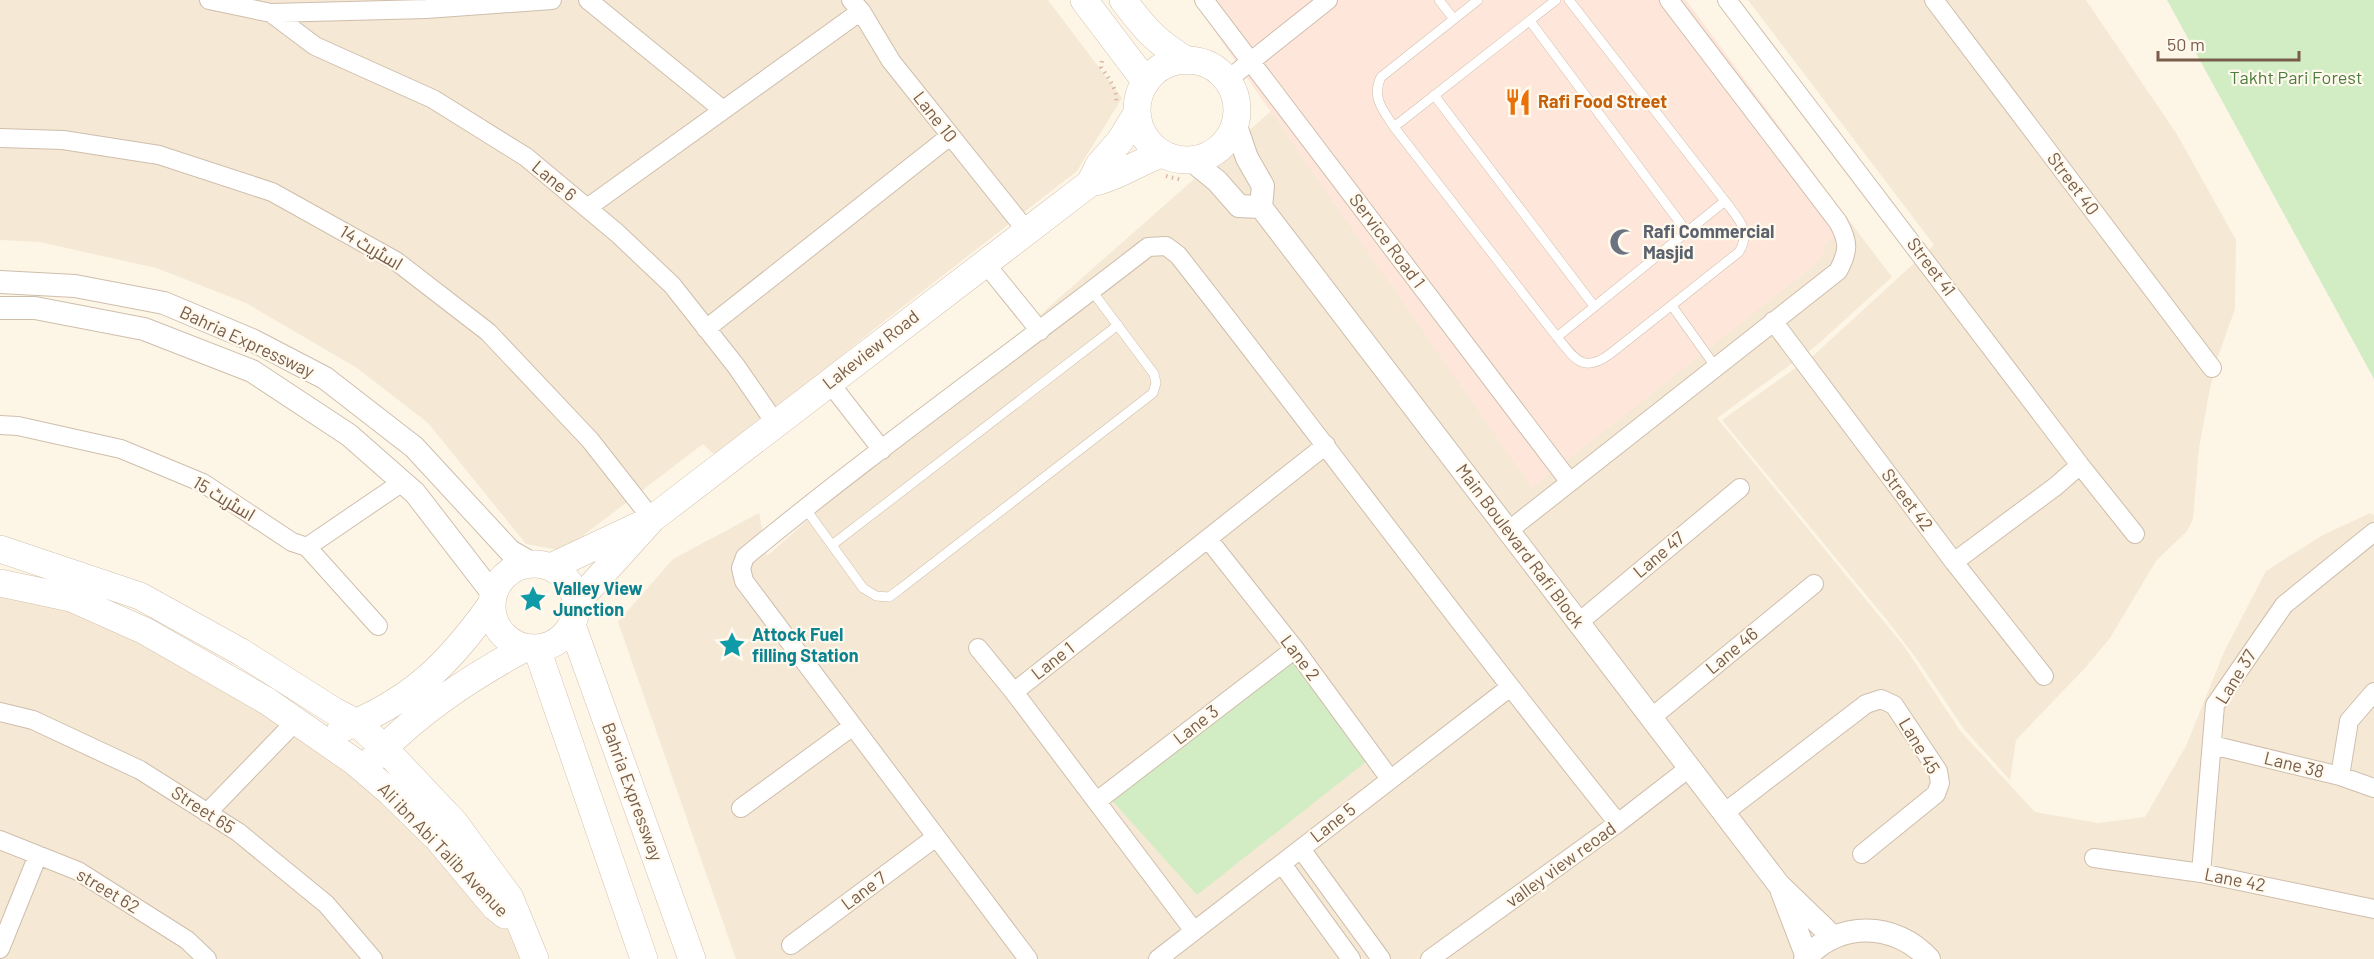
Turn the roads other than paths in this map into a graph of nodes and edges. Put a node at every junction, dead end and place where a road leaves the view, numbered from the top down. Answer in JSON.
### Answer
{"nodes":[{"id":1,"x":209,"y":0,"type":"edge"},
{"id":2,"x":552,"y":0,"type":"edge"},
{"id":3,"x":588,"y":0,"type":"edge"},
{"id":4,"x":1084,"y":0,"type":"edge"},
{"id":5,"x":1123,"y":0,"type":"edge"},
{"id":6,"x":1204,"y":0,"type":"edge"},
{"id":7,"x":1328,"y":0,"type":"edge"},
{"id":8,"x":1439,"y":0,"type":"edge"},
{"id":9,"x":1478,"y":0,"type":"edge"},
{"id":10,"x":1556,"y":0,"type":"edge"},
{"id":11,"x":1569,"y":0,"type":"edge"},
{"id":12,"x":1669,"y":0,"type":"edge"},
{"id":13,"x":1727,"y":0,"type":"edge"},
{"id":14,"x":1934,"y":0,"type":"edge"},
{"id":15,"x":856,"y":5,"type":"edge"},
{"id":16,"x":271,"y":13,"type":"junction"},
{"id":17,"x":1453,"y":18,"type":"junction"},
{"id":18,"x":1530,"y":21,"type":"junction"},
{"id":19,"x":1188,"y":61,"type":"junction"},
{"id":20,"x":1250,"y":61,"type":"junction"},
{"id":21,"x":1226,"y":81,"type":"junction"},
{"id":22,"x":1146,"y":82,"type":"junction"},
{"id":23,"x":1434,"y":95,"type":"junction"},
{"id":24,"x":723,"y":110,"type":"junction"},
{"id":25,"x":1137,"y":113,"type":"junction"},
{"id":26,"x":1234,"y":123,"type":"junction"},
{"id":27,"x":1394,"y":127,"type":"junction"},
{"id":28,"x":950,"y":136,"type":"junction"},
{"id":29,"x":0,"y":138,"type":"edge"},
{"id":30,"x":1162,"y":154,"type":"junction"},
{"id":31,"x":1191,"y":160,"type":"junction"},
{"id":32,"x":1090,"y":183,"type":"junction"},
{"id":33,"x":1725,"y":201,"type":"junction"},
{"id":34,"x":1261,"y":207,"type":"junction"},
{"id":35,"x":587,"y":208,"type":"junction"},
{"id":36,"x":1026,"y":230,"type":"junction"},
{"id":37,"x":1687,"y":232,"type":"junction"},
{"id":38,"x":985,"y":263,"type":"junction"},
{"id":39,"x":0,"y":282,"type":"edge"},
{"id":40,"x":1092,"y":291,"type":"junction"},
{"id":41,"x":1594,"y":306,"type":"junction"},
{"id":42,"x":1671,"y":306,"type":"junction"},
{"id":43,"x":0,"y":308,"type":"edge"},
{"id":44,"x":1773,"y":321,"type":"junction"},
{"id":45,"x":1118,"y":325,"type":"junction"},
{"id":46,"x":706,"y":328,"type":"junction"},
{"id":47,"x":1040,"y":331,"type":"junction"},
{"id":48,"x":1557,"y":337,"type":"junction"},
{"id":49,"x":1715,"y":366,"type":"junction"},
{"id":50,"x":2212,"y":368,"type":"dead end"},
{"id":51,"x":829,"y":382,"type":"junction"},
{"id":52,"x":776,"y":424,"type":"junction"},
{"id":53,"x":0,"y":425,"type":"edge"},
{"id":54,"x":1326,"y":445,"type":"junction"},
{"id":55,"x":882,"y":450,"type":"junction"},
{"id":56,"x":2080,"y":465,"type":"junction"},
{"id":57,"x":1569,"y":481,"type":"junction"},
{"id":58,"x":401,"y":483,"type":"junction"},
{"id":59,"x":1740,"y":488,"type":"dead end"},
{"id":60,"x":805,"y":508,"type":"junction"},
{"id":61,"x":652,"y":519,"type":"junction"},
{"id":62,"x":1508,"y":531,"type":"junction"},
{"id":63,"x":2374,"y":532,"type":"edge"},
{"id":64,"x":2135,"y":534,"type":"dead end"},
{"id":65,"x":1208,"y":539,"type":"junction"},
{"id":66,"x":832,"y":545,"type":"junction"},
{"id":67,"x":306,"y":547,"type":"junction"},
{"id":68,"x":0,"y":549,"type":"edge"},
{"id":69,"x":1954,"y":562,"type":"junction"},
{"id":70,"x":542,"y":565,"type":"junction"},
{"id":71,"x":0,"y":583,"type":"edge"},
{"id":72,"x":1814,"y":584,"type":"dead end"},
{"id":73,"x":491,"y":600,"type":"junction"},
{"id":74,"x":574,"y":618,"type":"junction"},
{"id":75,"x":1578,"y":623,"type":"junction"},
{"id":76,"x":378,"y":626,"type":"dead end"},
{"id":77,"x":531,"y":648,"type":"junction"},
{"id":78,"x":978,"y":648,"type":"dead end"},
{"id":79,"x":1295,"y":649,"type":"junction"},
{"id":80,"x":2044,"y":676,"type":"dead end"},
{"id":81,"x":1509,"y":688,"type":"junction"},
{"id":82,"x":1014,"y":692,"type":"junction"},
{"id":83,"x":2374,"y":692,"type":"edge"},
{"id":84,"x":0,"y":712,"type":"edge"},
{"id":85,"x":1651,"y":718,"type":"junction"},
{"id":86,"x":296,"y":722,"type":"junction"},
{"id":87,"x":357,"y":723,"type":"junction"},
{"id":88,"x":853,"y":726,"type":"junction"},
{"id":89,"x":321,"y":738,"type":"junction"},
{"id":90,"x":2212,"y":745,"type":"junction"},
{"id":91,"x":384,"y":748,"type":"junction"},
{"id":92,"x":1689,"y":768,"type":"junction"},
{"id":93,"x":363,"y":770,"type":"junction"},
{"id":94,"x":2340,"y":776,"type":"junction"},
{"id":95,"x":1390,"y":779,"type":"junction"},
{"id":96,"x":2374,"y":788,"type":"edge"},
{"id":97,"x":1097,"y":801,"type":"junction"},
{"id":98,"x":741,"y":808,"type":"dead end"},
{"id":99,"x":207,"y":813,"type":"junction"},
{"id":100,"x":1724,"y":813,"type":"junction"},
{"id":101,"x":1618,"y":823,"type":"junction"},
{"id":102,"x":936,"y":837,"type":"junction"},
{"id":103,"x":0,"y":840,"type":"edge"},
{"id":104,"x":1301,"y":849,"type":"junction"},
{"id":105,"x":1862,"y":854,"type":"dead end"},
{"id":106,"x":38,"y":855,"type":"junction"},
{"id":107,"x":2094,"y":858,"type":"dead end"},
{"id":108,"x":1282,"y":864,"type":"junction"},
{"id":109,"x":2201,"y":873,"type":"junction"},
{"id":110,"x":1779,"y":885,"type":"junction"},
{"id":111,"x":2374,"y":909,"type":"edge"},
{"id":112,"x":522,"y":930,"type":"junction"},
{"id":113,"x":1194,"y":931,"type":"junction"},
{"id":114,"x":1833,"y":937,"type":"junction"},
{"id":115,"x":791,"y":945,"type":"dead end"},
{"id":116,"x":0,"y":949,"type":"edge"},
{"id":117,"x":1022,"y":957,"type":"edge"},
{"id":118,"x":1806,"y":958,"type":"edge"},
{"id":119,"x":207,"y":959,"type":"edge"},
{"id":120,"x":373,"y":959,"type":"edge"},
{"id":121,"x":535,"y":959,"type":"edge"},
{"id":122,"x":644,"y":959,"type":"edge"},
{"id":123,"x":692,"y":959,"type":"edge"},
{"id":124,"x":1158,"y":959,"type":"edge"},
{"id":125,"x":1350,"y":959,"type":"edge"},
{"id":126,"x":1381,"y":959,"type":"edge"},
{"id":127,"x":1430,"y":959,"type":"edge"},
{"id":128,"x":1929,"y":959,"type":"edge"}],
"edges":[{"from":1,"to":16,"type":"street"},
{"from":2,"to":16,"type":"street"},
{"from":3,"to":24,"type":"street"},
{"from":4,"to":22,"type":"main road"},
{"from":5,"to":19,"type":"main road"},
{"from":6,"to":20,"type":"street","name":"Service Road 1"},
{"from":7,"to":20,"type":"street"},
{"from":8,"to":17,"type":"lane"},
{"from":9,"to":17,"type":"lane"},
{"from":10,"to":18,"type":"lane"},
{"from":11,"to":33,"type":"lane"},
{"from":12,"to":44,"type":"street"},
{"from":13,"to":56,"type":"street","name":"Street 41"},
{"from":14,"to":50,"type":"street","name":"Street 40"},
{"from":15,"to":24,"type":"street"},
{"from":15,"to":28,"type":"street","name":"Lane 10"},
{"from":16,"to":35,"type":"street","name":"Lane 6"},
{"from":17,"to":27,"type":"lane"},
{"from":18,"to":23,"type":"lane"},
{"from":18,"to":37,"type":"lane"},
{"from":19,"to":21,"type":"main road"},
{"from":19,"to":22,"type":"main road"},
{"from":20,"to":21,"type":"street"},
{"from":20,"to":57,"type":"street","name":"Service Road 1"},
{"from":21,"to":26,"type":"main road"},
{"from":22,"to":25,"type":"main road"},
{"from":23,"to":27,"type":"lane"},
{"from":23,"to":41,"type":"lane"},
{"from":24,"to":35,"type":"street"},
{"from":25,"to":30,"type":"main road"},
{"from":25,"to":32,"type":"main road"},
{"from":26,"to":31,"type":"main road"},
{"from":26,"to":34,"type":"street"},
{"from":27,"to":48,"type":"lane"},
{"from":28,"to":36,"type":"street","name":"Lane 10"},
{"from":28,"to":46,"type":"street"},
{"from":29,"to":61,"type":"street","name":"اسٹریٹ 14"},
{"from":30,"to":31,"type":"main road"},
{"from":30,"to":32,"type":"main road"},
{"from":31,"to":34,"type":"street"},
{"from":32,"to":36,"type":"main road","name":"Lakeview Road"},
{"from":33,"to":37,"type":"lane"},
{"from":33,"to":42,"type":"lane"},
{"from":34,"to":62,"type":"street","name":"Main Boulevard Rafi Block"},
{"from":35,"to":46,"type":"street","name":"Lane 6"},
{"from":36,"to":38,"type":"main road","name":"Lakeview Road"},
{"from":37,"to":41,"type":"lane"},
{"from":38,"to":47,"type":"street"},
{"from":38,"to":51,"type":"main road","name":"Lakeview Road"},
{"from":39,"to":70,"type":"street","name":"Bahria Expressway"},
{"from":40,"to":45,"type":"lane"},
{"from":40,"to":47,"type":"street"},
{"from":40,"to":54,"type":"street"},
{"from":41,"to":48,"type":"lane"},
{"from":42,"to":48,"type":"lane"},
{"from":42,"to":49,"type":"lane"},
{"from":43,"to":58,"type":"street","name":"Bahria Expressway"},
{"from":44,"to":49,"type":"street"},
{"from":44,"to":69,"type":"street","name":"Street 42"},
{"from":45,"to":66,"type":"lane"},
{"from":45,"to":66,"type":"lane"},
{"from":46,"to":52,"type":"street","name":"Lane 6"},
{"from":47,"to":55,"type":"street"},
{"from":49,"to":57,"type":"street"},
{"from":51,"to":52,"type":"main road","name":"Lakeview Road"},
{"from":51,"to":55,"type":"street"},
{"from":52,"to":61,"type":"main road","name":"Lakeview Road"},
{"from":53,"to":67,"type":"street","name":"اسٹریٹ 15"},
{"from":54,"to":65,"type":"street","name":"Lane 1"},
{"from":54,"to":81,"type":"street"},
{"from":55,"to":60,"type":"street"},
{"from":56,"to":64,"type":"street","name":"Street 41"},
{"from":56,"to":69,"type":"street"},
{"from":57,"to":62,"type":"street"},
{"from":58,"to":67,"type":"street"},
{"from":58,"to":73,"type":"street","name":"Bahria Expressway"},
{"from":59,"to":75,"type":"street","name":"Lane 47"},
{"from":60,"to":66,"type":"lane"},
{"from":60,"to":88,"type":"street"},
{"from":61,"to":70,"type":"main road"},
{"from":61,"to":74,"type":"main road"},
{"from":62,"to":75,"type":"street","name":"Main Boulevard Rafi Block"},
{"from":63,"to":90,"type":"street","name":"Lane 37"},
{"from":65,"to":79,"type":"street","name":"Lane 2"},
{"from":65,"to":82,"type":"street","name":"Lane 1"},
{"from":67,"to":76,"type":"street","name":"اسٹریٹ 15"},
{"from":68,"to":87,"type":"main road","name":"Ali ibn Abi Talib Avenue"},
{"from":69,"to":80,"type":"street","name":"Street 42"},
{"from":70,"to":73,"type":"main road"},
{"from":70,"to":74,"type":"main road"},
{"from":71,"to":86,"type":"main road","name":"Ali ibn Abi Talib Avenue"},
{"from":72,"to":85,"type":"street","name":"Lane 46"},
{"from":73,"to":77,"type":"main road"},
{"from":73,"to":87,"type":"main road"},
{"from":74,"to":77,"type":"main road"},
{"from":74,"to":123,"type":"main road","name":"Bahria Expressway"},
{"from":75,"to":85,"type":"street","name":"Main Boulevard Rafi Block"},
{"from":77,"to":91,"type":"main road"},
{"from":77,"to":122,"type":"main road"},
{"from":78,"to":82,"type":"street"},
{"from":79,"to":95,"type":"street","name":"Lane 2"},
{"from":79,"to":97,"type":"street","name":"Lane 3"},
{"from":81,"to":95,"type":"street","name":"Lane 5"},
{"from":81,"to":101,"type":"street"},
{"from":82,"to":97,"type":"street","name":"Lane 1"},
{"from":83,"to":94,"type":"street"},
{"from":84,"to":99,"type":"street","name":"Street 65"},
{"from":85,"to":92,"type":"street","name":"Main Boulevard Rafi Block"},
{"from":86,"to":89,"type":"main road","name":"Ali ibn Abi Talib Avenue"},
{"from":86,"to":99,"type":"street"},
{"from":87,"to":89,"type":"main road"},
{"from":87,"to":91,"type":"main road","name":"Ali ibn Abi Talib Avenue"},
{"from":88,"to":98,"type":"street"},
{"from":88,"to":102,"type":"street"},
{"from":89,"to":93,"type":"main road","name":"Ali ibn Abi Talib Avenue"},
{"from":90,"to":94,"type":"street","name":"Lane 38"},
{"from":90,"to":109,"type":"street","name":"Lane 37"},
{"from":91,"to":93,"type":"main road"},
{"from":91,"to":112,"type":"main road","name":"Ali ibn Abi Talib Avenue"},
{"from":92,"to":100,"type":"street","name":"Main Boulevard Rafi Block"},
{"from":92,"to":101,"type":"street","name":"valley view reoad"},
{"from":93,"to":112,"type":"main road","name":"Ali ibn Abi Talib Avenue"},
{"from":94,"to":96,"type":"street","name":"Lane 38"},
{"from":95,"to":104,"type":"street","name":"Lane 5"},
{"from":97,"to":113,"type":"street","name":"Lane 1"},
{"from":99,"to":120,"type":"street","name":"Street 65"},
{"from":100,"to":105,"type":"street","name":"Lane 45"},
{"from":100,"to":110,"type":"street","name":"Main Boulevard Rafi Block"},
{"from":101,"to":127,"type":"street","name":"valley view reoad"},
{"from":102,"to":115,"type":"street","name":"Lane 7"},
{"from":102,"to":117,"type":"street"},
{"from":103,"to":106,"type":"street","name":"street 62"},
{"from":104,"to":108,"type":"street","name":"Lane 5"},
{"from":104,"to":126,"type":"street"},
{"from":106,"to":116,"type":"street"},
{"from":106,"to":119,"type":"street","name":"street 62"},
{"from":107,"to":109,"type":"street","name":"Lane 42"},
{"from":108,"to":113,"type":"street","name":"Lane 5"},
{"from":108,"to":125,"type":"street"},
{"from":109,"to":111,"type":"street","name":"Lane 42"},
{"from":110,"to":114,"type":"street"},
{"from":110,"to":118,"type":"street"},
{"from":112,"to":121,"type":"main road"},
{"from":113,"to":124,"type":"street","name":"Lane 5"},
{"from":114,"to":118,"type":"street"},
{"from":114,"to":128,"type":"street"}]}
